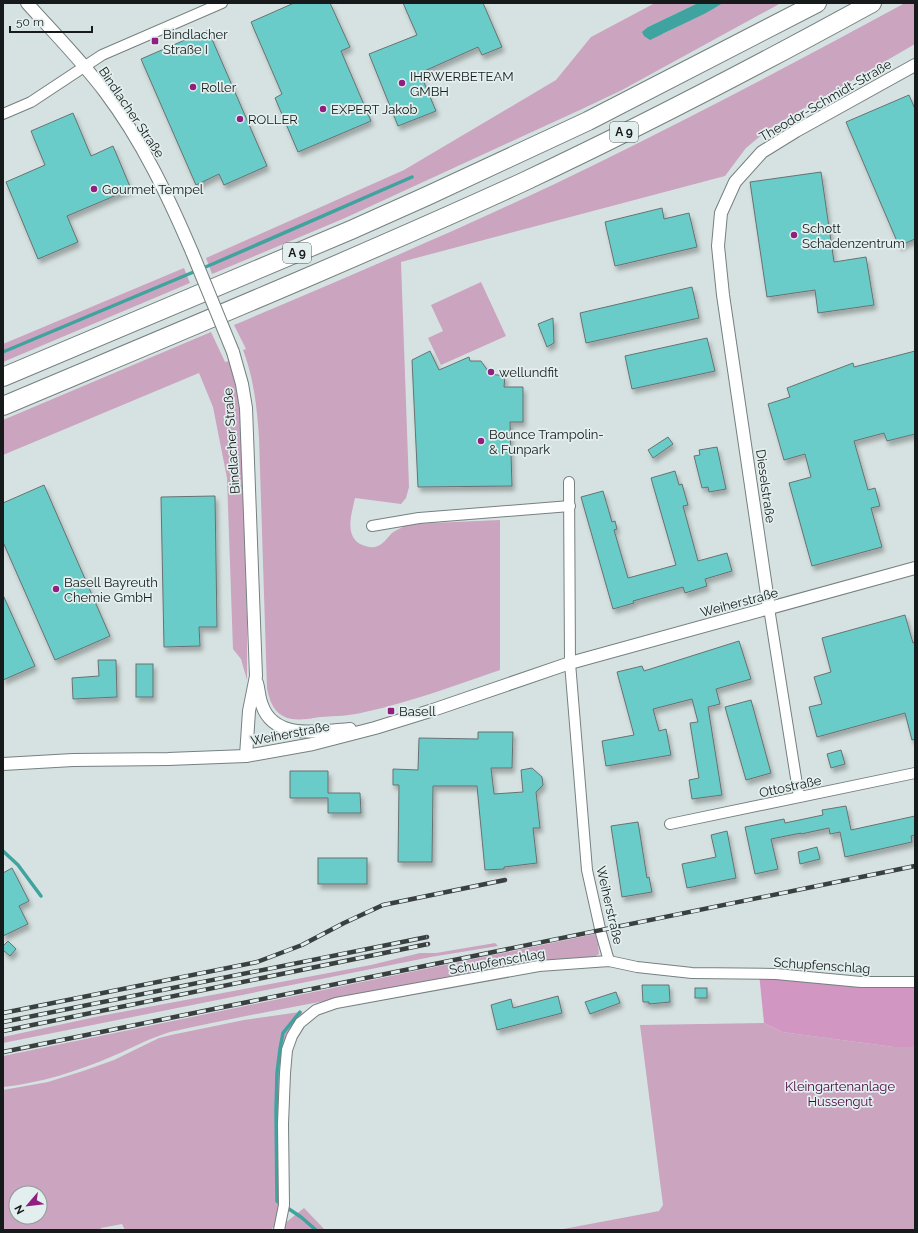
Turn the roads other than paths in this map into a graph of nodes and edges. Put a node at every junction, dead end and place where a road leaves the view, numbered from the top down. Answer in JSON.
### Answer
{"nodes":[{"id":1,"x":26,"y":3,"type":"edge"},
{"id":2,"x":222,"y":3,"type":"edge"},
{"id":3,"x":817,"y":3,"type":"edge"},
{"id":4,"x":872,"y":3,"type":"edge"},
{"id":5,"x":915,"y":65,"type":"edge"},
{"id":6,"x":84,"y":66,"type":"junction"},
{"id":7,"x":3,"y":114,"type":"edge"},
{"id":8,"x":735,"y":182,"type":"joint"},
{"id":9,"x":3,"y":377,"type":"edge"},
{"id":10,"x":3,"y":406,"type":"edge"},
{"id":11,"x":569,"y":482,"type":"dead end"},
{"id":12,"x":570,"y":506,"type":"junction"},
{"id":13,"x":372,"y":526,"type":"dead end"},
{"id":14,"x":915,"y":568,"type":"edge"},
{"id":15,"x":769,"y":608,"type":"junction"},
{"id":16,"x":570,"y":663,"type":"junction"},
{"id":17,"x":256,"y":676,"type":"junction"},
{"id":18,"x":375,"y":728,"type":"junction"},
{"id":19,"x":246,"y":756,"type":"junction"},
{"id":20,"x":3,"y":764,"type":"edge"},
{"id":21,"x":915,"y":773,"type":"edge"},
{"id":22,"x":799,"y":797,"type":"junction"},
{"id":23,"x":670,"y":824,"type":"dead end"},
{"id":24,"x":609,"y":961,"type":"junction"},
{"id":25,"x":915,"y":982,"type":"edge"},
{"id":26,"x":279,"y":1230,"type":"edge"}],
"edges":[{"from":1,"to":6,"type":"street","name":"Bindlacher Straße"},
{"from":2,"to":6,"type":"street","name":"Bindlacher Straße"},
{"from":3,"to":9,"type":"highway","number":"A 9"},
{"from":4,"to":10,"type":"highway","number":"A 9"},
{"from":5,"to":8,"type":"street","name":"Theodor-Schmidt-Straße"},
{"from":6,"to":7,"type":"street","name":"Bindlacher Straße"},
{"from":6,"to":17,"type":"street","name":"Bindlacher Straße","bridge":true},
{"from":8,"to":15,"type":"street","name":"Dieselstraße"},
{"from":11,"to":12,"type":"street","name":"Weiherstraße"},
{"from":12,"to":13,"type":"street"},
{"from":12,"to":16,"type":"street","name":"Weiherstraße"},
{"from":14,"to":15,"type":"street","name":"Weiherstraße"},
{"from":15,"to":16,"type":"street","name":"Weiherstraße"},
{"from":15,"to":22,"type":"street","name":"Dieselstraße"},
{"from":16,"to":18,"type":"street","name":"Weiherstraße"},
{"from":16,"to":24,"type":"street","name":"Weiherstraße"},
{"from":17,"to":18,"type":"street"},
{"from":17,"to":19,"type":"street","name":"Bindlacher Straße"},
{"from":18,"to":19,"type":"street","name":"Weiherstraße"},
{"from":19,"to":20,"type":"street","name":"Weiherstraße"},
{"from":21,"to":22,"type":"street","name":"Ottostraße"},
{"from":22,"to":23,"type":"street","name":"Ottostraße"},
{"from":24,"to":25,"type":"street","name":"Schupfenschlag"},
{"from":24,"to":26,"type":"street","name":"Schupfenschlag"}]}
